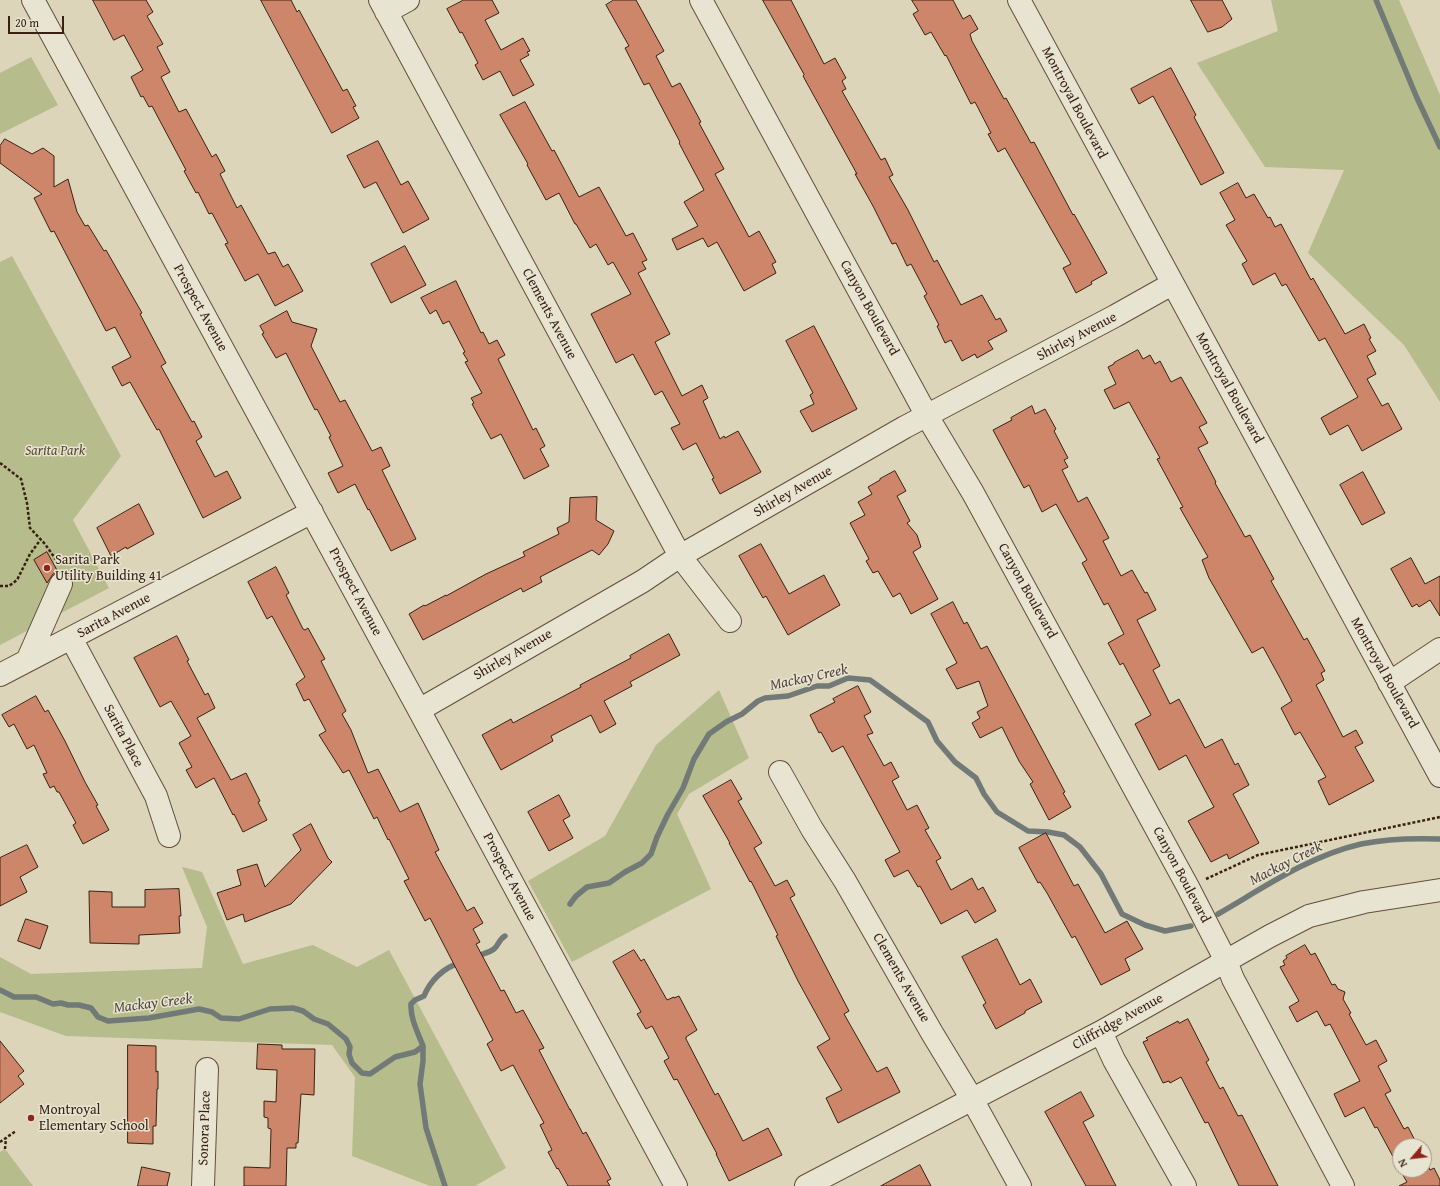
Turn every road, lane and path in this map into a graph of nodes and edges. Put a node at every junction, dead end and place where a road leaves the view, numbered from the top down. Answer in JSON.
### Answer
{"nodes":[{"id":1,"x":33,"y":0,"type":"edge"},
{"id":2,"x":408,"y":0,"type":"edge"},
{"id":3,"x":701,"y":0,"type":"edge"},
{"id":4,"x":1019,"y":0,"type":"edge"},
{"id":5,"x":383,"y":6,"type":"edge"},
{"id":6,"x":1172,"y":284,"type":"junction"},
{"id":7,"x":927,"y":416,"type":"junction"},
{"id":8,"x":0,"y":462,"type":"edge"},
{"id":9,"x":312,"y":512,"type":"junction"},
{"id":10,"x":42,"y":540,"type":"junction"},
{"id":11,"x":680,"y":556,"type":"junction"},
{"id":12,"x":61,"y":584,"type":"joint"},
{"id":13,"x":0,"y":586,"type":"edge"},
{"id":14,"x":730,"y":621,"type":"dead end"},
{"id":15,"x":71,"y":638,"type":"junction"},
{"id":16,"x":1440,"y":649,"type":"edge"},
{"id":17,"x":27,"y":661,"type":"junction"},
{"id":18,"x":0,"y":675,"type":"edge"},
{"id":19,"x":1389,"y":683,"type":"junction"},
{"id":20,"x":419,"y":710,"type":"junction"},
{"id":21,"x":780,"y":772,"type":"dead end"},
{"id":22,"x":1440,"y":776,"type":"edge"},
{"id":23,"x":1440,"y":817,"type":"edge"},
{"id":24,"x":169,"y":836,"type":"dead end"},
{"id":25,"x":1188,"y":887,"type":"junction"},
{"id":26,"x":1440,"y":890,"type":"edge"},
{"id":27,"x":1226,"y":961,"type":"junction"},
{"id":28,"x":1102,"y":1032,"type":"junction"},
{"id":29,"x":207,"y":1069,"type":"dead end"},
{"id":30,"x":972,"y":1100,"type":"junction"},
{"id":31,"x":16,"y":1131,"type":"dead end"},
{"id":32,"x":6,"y":1138,"type":"junction"},
{"id":33,"x":0,"y":1142,"type":"edge"},
{"id":34,"x":5,"y":1149,"type":"dead end"},
{"id":35,"x":203,"y":1186,"type":"edge"},
{"id":36,"x":676,"y":1186,"type":"edge"},
{"id":37,"x":806,"y":1186,"type":"edge"},
{"id":38,"x":1020,"y":1186,"type":"edge"},
{"id":39,"x":1185,"y":1186,"type":"edge"},
{"id":40,"x":1343,"y":1186,"type":"edge"}],
"edges":[{"from":1,"to":9,"type":"street","name":"Prospect Avenue"},
{"from":2,"to":5,"type":"street"},
{"from":3,"to":7,"type":"street","name":"Canyon Boulevard"},
{"from":4,"to":6,"type":"street","name":"Montroyal Boulevard"},
{"from":5,"to":11,"type":"street","name":"Clements Avenue"},
{"from":6,"to":7,"type":"street","name":"Shirley Avenue"},
{"from":6,"to":19,"type":"street","name":"Montroyal Boulevard"},
{"from":7,"to":11,"type":"street","name":"Shirley Avenue"},
{"from":7,"to":25,"type":"street","name":"Canyon Boulevard"},
{"from":8,"to":10,"type":"path"},
{"from":9,"to":15,"type":"street","name":"Sarita Avenue"},
{"from":9,"to":20,"type":"street","name":"Prospect Avenue"},
{"from":10,"to":12,"type":"path"},
{"from":10,"to":13,"type":"path"},
{"from":11,"to":14,"type":"street","name":"Clements Avenue"},
{"from":11,"to":20,"type":"street","name":"Shirley Avenue"},
{"from":12,"to":17,"type":"street"},
{"from":15,"to":17,"type":"street","name":"Sarita Avenue"},
{"from":15,"to":24,"type":"street","name":"Sarita Place"},
{"from":16,"to":19,"type":"street"},
{"from":17,"to":18,"type":"street","name":"Sarita Avenue"},
{"from":19,"to":22,"type":"street","name":"Montroyal Boulevard"},
{"from":20,"to":36,"type":"street","name":"Prospect Avenue"},
{"from":21,"to":30,"type":"street","name":"Clements Avenue"},
{"from":23,"to":25,"type":"path"},
{"from":25,"to":27,"type":"street","name":"Canyon Boulevard"},
{"from":26,"to":27,"type":"street","name":"Cliffridge Avenue"},
{"from":27,"to":28,"type":"street","name":"Cliffridge Avenue"},
{"from":27,"to":40,"type":"street","name":"Canyon Boulevard"},
{"from":28,"to":30,"type":"street","name":"Cliffridge Avenue"},
{"from":28,"to":39,"type":"street"},
{"from":29,"to":35,"type":"street","name":"Sonora Place"},
{"from":30,"to":37,"type":"street","name":"Cliffridge Avenue"},
{"from":30,"to":38,"type":"street","name":"Clements Avenue"},
{"from":31,"to":32,"type":"path"},
{"from":32,"to":33,"type":"path"},
{"from":32,"to":34,"type":"path"}]}
